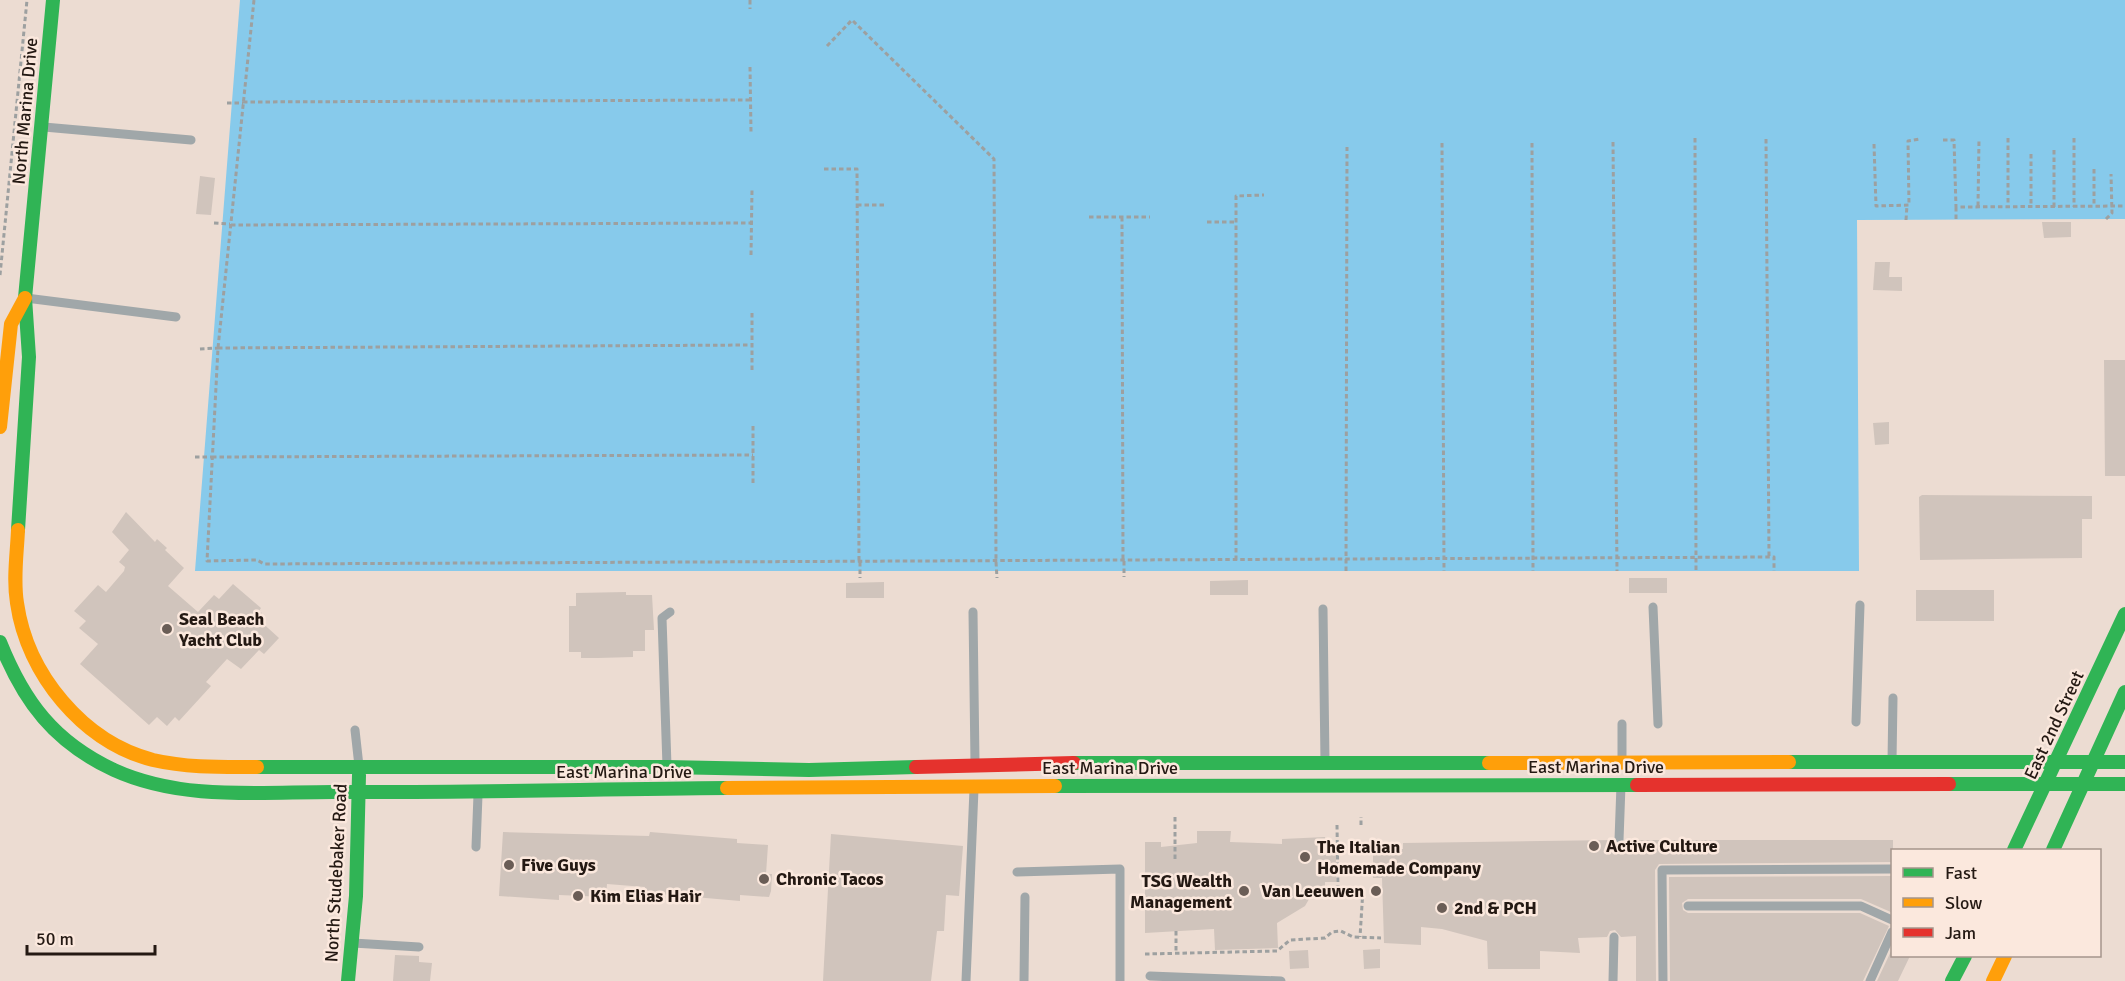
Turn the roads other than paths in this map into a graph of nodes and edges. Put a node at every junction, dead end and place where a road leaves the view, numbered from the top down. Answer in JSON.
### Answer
{"nodes":[{"id":1,"x":53,"y":0,"type":"edge"},
{"id":2,"x":41,"y":126,"type":"junction"},
{"id":3,"x":191,"y":140,"type":"dead end"},
{"id":4,"x":25,"y":298,"type":"junction"},
{"id":5,"x":176,"y":316,"type":"dead end"},
{"id":6,"x":0,"y":427,"type":"edge"},
{"id":7,"x":1860,"y":605,"type":"dead end"},
{"id":8,"x":1653,"y":607,"type":"dead end"},
{"id":9,"x":1323,"y":609,"type":"dead end"},
{"id":10,"x":670,"y":612,"type":"dead end"},
{"id":11,"x":973,"y":612,"type":"dead end"},
{"id":12,"x":2125,"y":614,"type":"edge"},
{"id":13,"x":0,"y":642,"type":"edge"},
{"id":14,"x":2125,"y":692,"type":"edge"},
{"id":15,"x":1893,"y":698,"type":"dead end"},
{"id":16,"x":1856,"y":722,"type":"dead end"},
{"id":17,"x":1622,"y":724,"type":"dead end"},
{"id":18,"x":1658,"y":724,"type":"dead end"},
{"id":19,"x":356,"y":730,"type":"dead end"},
{"id":20,"x":109,"y":743,"type":"joint"},
{"id":21,"x":2125,"y":762,"type":"edge"},
{"id":22,"x":1892,"y":763,"type":"junction"},
{"id":23,"x":2056,"y":763,"type":"junction"},
{"id":24,"x":2093,"y":763,"type":"junction"},
{"id":25,"x":1622,"y":764,"type":"junction"},
{"id":26,"x":1324,"y":765,"type":"junction"},
{"id":27,"x":359,"y":767,"type":"junction"},
{"id":28,"x":667,"y":767,"type":"junction"},
{"id":29,"x":975,"y":767,"type":"junction"},
{"id":30,"x":2125,"y":784,"type":"edge"},
{"id":31,"x":1326,"y":785,"type":"junction"},
{"id":32,"x":1891,"y":785,"type":"junction"},
{"id":33,"x":2045,"y":785,"type":"junction"},
{"id":34,"x":2083,"y":785,"type":"junction"},
{"id":35,"x":1621,"y":787,"type":"junction"},
{"id":36,"x":974,"y":788,"type":"junction"},
{"id":37,"x":667,"y":789,"type":"junction"},
{"id":38,"x":359,"y":792,"type":"junction"},
{"id":39,"x":478,"y":793,"type":"junction"},
{"id":40,"x":1619,"y":840,"type":"dead end"},
{"id":41,"x":476,"y":847,"type":"dead end"},
{"id":42,"x":2014,"y":849,"type":"edge"},
{"id":43,"x":2053,"y":849,"type":"edge"},
{"id":44,"x":1891,"y":869,"type":"edge"},
{"id":45,"x":1017,"y":872,"type":"dead end"},
{"id":46,"x":1025,"y":897,"type":"dead end"},
{"id":47,"x":1688,"y":906,"type":"dead end"},
{"id":48,"x":1891,"y":919,"type":"edge"},
{"id":49,"x":1891,"y":936,"type":"edge"},
{"id":50,"x":1614,"y":937,"type":"dead end"},
{"id":51,"x":351,"y":943,"type":"junction"},
{"id":52,"x":419,"y":947,"type":"dead end"},
{"id":53,"x":1964,"y":957,"type":"edge"},
{"id":54,"x":2005,"y":957,"type":"edge"},
{"id":55,"x":1150,"y":976,"type":"dead end"},
{"id":56,"x":1178,"y":979,"type":"edge"},
{"id":57,"x":348,"y":981,"type":"edge"},
{"id":58,"x":966,"y":981,"type":"edge"},
{"id":59,"x":1024,"y":981,"type":"edge"},
{"id":60,"x":1120,"y":981,"type":"edge"},
{"id":61,"x":1281,"y":981,"type":"edge"},
{"id":62,"x":1613,"y":981,"type":"edge"},
{"id":63,"x":1663,"y":981,"type":"edge"},
{"id":64,"x":1870,"y":981,"type":"edge"},
{"id":65,"x":1952,"y":981,"type":"edge"},
{"id":66,"x":1993,"y":981,"type":"edge"}],
"edges":[{"from":1,"to":2,"type":"main road","name":"North Marina Drive"},
{"from":2,"to":3,"type":"lane"},
{"from":2,"to":4,"type":"main road","name":"North Marina Drive"},
{"from":4,"to":5,"type":"lane"},
{"from":4,"to":6,"type":"main road","name":"North Marina Drive"},
{"from":4,"to":20,"type":"main road","name":"North Marina Drive"},
{"from":7,"to":16,"type":"lane"},
{"from":8,"to":18,"type":"lane"},
{"from":9,"to":26,"type":"lane"},
{"from":10,"to":28,"type":"lane"},
{"from":11,"to":29,"type":"lane"},
{"from":12,"to":23,"type":"main road","name":"East 2nd Street"},
{"from":13,"to":38,"type":"main road","name":"East Marina Drive"},
{"from":14,"to":24,"type":"main road"},
{"from":15,"to":22,"type":"lane"},
{"from":17,"to":25,"type":"lane"},
{"from":19,"to":27,"type":"lane"},
{"from":20,"to":27,"type":"main road","name":"East Marina Drive"},
{"from":21,"to":24,"type":"main road","name":"East Marina Drive"},
{"from":22,"to":23,"type":"main road","name":"East Marina Drive"},
{"from":22,"to":25,"type":"main road","name":"East Marina Drive"},
{"from":22,"to":32,"type":"lane"},
{"from":23,"to":24,"type":"main road","name":"East Marina Drive"},
{"from":23,"to":33,"type":"main road","name":"East 2nd Street"},
{"from":24,"to":34,"type":"main road"},
{"from":25,"to":26,"type":"main road","name":"East Marina Drive"},
{"from":25,"to":35,"type":"lane"},
{"from":26,"to":29,"type":"main road","name":"East Marina Drive"},
{"from":26,"to":31,"type":"lane"},
{"from":27,"to":28,"type":"main road","name":"East Marina Drive"},
{"from":27,"to":38,"type":"main road","name":"North Studebaker Road"},
{"from":28,"to":29,"type":"main road","name":"East Marina Drive"},
{"from":28,"to":37,"type":"lane"},
{"from":29,"to":36,"type":"lane"},
{"from":30,"to":34,"type":"main road","name":"East Marina Drive"},
{"from":31,"to":35,"type":"main road","name":"East Marina Drive"},
{"from":31,"to":36,"type":"main road","name":"East Marina Drive"},
{"from":32,"to":33,"type":"main road","name":"East Marina Drive"},
{"from":32,"to":35,"type":"main road","name":"East Marina Drive"},
{"from":33,"to":34,"type":"main road","name":"East Marina Drive"},
{"from":33,"to":42,"type":"main road","name":"East 2nd Street"},
{"from":34,"to":43,"type":"main road"},
{"from":35,"to":40,"type":"lane"},
{"from":36,"to":37,"type":"main road","name":"East Marina Drive"},
{"from":36,"to":58,"type":"lane"},
{"from":37,"to":39,"type":"main road","name":"East Marina Drive"},
{"from":38,"to":39,"type":"main road","name":"East Marina Drive"},
{"from":38,"to":51,"type":"main road","name":"North Studebaker Road"},
{"from":39,"to":41,"type":"lane"},
{"from":44,"to":63,"type":"lane"},
{"from":45,"to":60,"type":"lane"},
{"from":46,"to":59,"type":"lane"},
{"from":47,"to":48,"type":"lane"},
{"from":49,"to":64,"type":"lane"},
{"from":50,"to":62,"type":"lane"},
{"from":51,"to":52,"type":"lane"},
{"from":51,"to":57,"type":"main road","name":"North Studebaker Road"},
{"from":53,"to":65,"type":"main road"},
{"from":54,"to":66,"type":"main road"},
{"from":55,"to":56,"type":"lane"},
{"from":56,"to":61,"type":"lane"}]}
